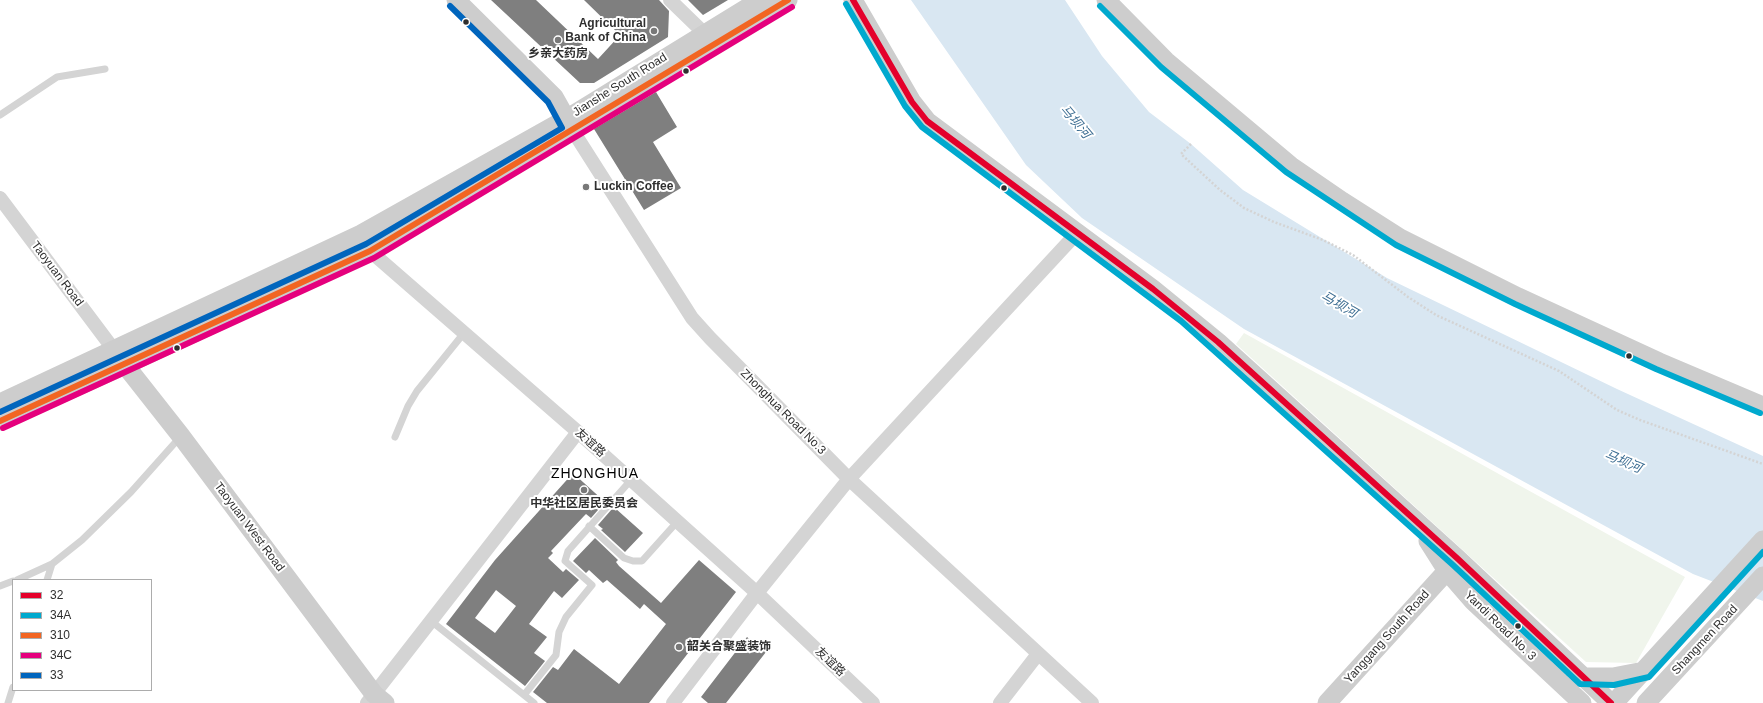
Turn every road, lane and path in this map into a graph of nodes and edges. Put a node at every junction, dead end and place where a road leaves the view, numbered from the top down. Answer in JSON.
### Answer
{"nodes":[{"id":1,"x":670,"y":0,"type":"edge"},
{"id":2,"x":760,"y":0,"type":"edge"},
{"id":3,"x":788,"y":0,"type":"edge"},
{"id":4,"x":853,"y":0,"type":"edge"},
{"id":5,"x":1106,"y":0,"type":"edge"},
{"id":6,"x":458,"y":1,"type":"edge"},
{"id":7,"x":704,"y":33,"type":"junction"},
{"id":8,"x":105,"y":69,"type":"dead end"},
{"id":9,"x":0,"y":115,"type":"edge"},
{"id":10,"x":569,"y":125,"type":"junction"},
{"id":11,"x":1191,"y":144,"type":"dead end"},
{"id":12,"x":0,"y":198,"type":"edge"},
{"id":13,"x":1076,"y":233,"type":"junction"},
{"id":14,"x":361,"y":234,"type":"junction"},
{"id":15,"x":370,"y":251,"type":"junction"},
{"id":16,"x":464,"y":333,"type":"junction"},
{"id":17,"x":114,"y":350,"type":"junction"},
{"id":18,"x":126,"y":365,"type":"junction"},
{"id":19,"x":0,"y":403,"type":"edge"},
{"id":20,"x":1763,"y":406,"type":"edge"},
{"id":21,"x":0,"y":421,"type":"edge"},
{"id":22,"x":578,"y":432,"type":"junction"},
{"id":23,"x":181,"y":436,"type":"junction"},
{"id":24,"x":395,"y":437,"type":"dead end"},
{"id":25,"x":1763,"y":464,"type":"edge"},
{"id":26,"x":849,"y":479,"type":"junction"},
{"id":27,"x":631,"y":480,"type":"junction"},
{"id":28,"x":677,"y":522,"type":"junction"},
{"id":29,"x":589,"y":526,"type":"junction"},
{"id":30,"x":1763,"y":540,"type":"edge"},
{"id":31,"x":52,"y":564,"type":"junction"},
{"id":32,"x":1453,"y":565,"type":"junction"},
{"id":33,"x":1763,"y":576,"type":"edge"},
{"id":34,"x":19,"y":579,"type":"edge"},
{"id":35,"x":47,"y":579,"type":"edge"},
{"id":36,"x":12,"y":581,"type":"edge"},
{"id":37,"x":0,"y":586,"type":"edge"},
{"id":38,"x":757,"y":594,"type":"junction"},
{"id":39,"x":431,"y":621,"type":"junction"},
{"id":40,"x":1038,"y":654,"type":"junction"},
{"id":41,"x":1644,"y":671,"type":"junction"},
{"id":42,"x":1584,"y":677,"type":"junction"},
{"id":43,"x":12,"y":690,"type":"edge"},
{"id":44,"x":524,"y":695,"type":"junction"},
{"id":45,"x":1658,"y":695,"type":"edge"},
{"id":46,"x":375,"y":700,"type":"edge"},
{"id":47,"x":8,"y":703,"type":"edge"},
{"id":48,"x":534,"y":703,"type":"edge"},
{"id":49,"x":673,"y":703,"type":"edge"},
{"id":50,"x":873,"y":703,"type":"edge"},
{"id":51,"x":1000,"y":703,"type":"edge"},
{"id":52,"x":1092,"y":703,"type":"edge"},
{"id":53,"x":1327,"y":703,"type":"edge"},
{"id":54,"x":1582,"y":703,"type":"edge"},
{"id":55,"x":1611,"y":703,"type":"edge"},
{"id":56,"x":1614,"y":703,"type":"edge"},
{"id":57,"x":1646,"y":703,"type":"edge"}],
"edges":[{"from":1,"to":7,"type":"street"},
{"from":2,"to":7,"type":"main road","name":"Jianshe South Road"},
{"from":3,"to":10,"type":"main road","name":"Jianshe South Road"},
{"from":4,"to":13,"type":"main road","name":"Yandi Road No. 3"},
{"from":5,"to":20,"type":"main road"},
{"from":6,"to":10,"type":"main road"},
{"from":7,"to":10,"type":"main road","name":"Jianshe South Road"},
{"from":8,"to":9,"type":"lane"},
{"from":10,"to":14,"type":"main road","name":"Jianshe South Road"},
{"from":10,"to":15,"type":"main road","name":"Jianshe South Road"},
{"from":10,"to":26,"type":"street","name":"Zhonghua Road No.3"},
{"from":11,"to":25,"type":"path"},
{"from":12,"to":17,"type":"street","name":"Taoyuan Road"},
{"from":13,"to":26,"type":"street"},
{"from":13,"to":32,"type":"main road","name":"Yandi Road No. 3"},
{"from":14,"to":15,"type":"street","name":"友谊路"},
{"from":14,"to":17,"type":"main road","name":"Jianshe South Road"},
{"from":15,"to":16,"type":"street","name":"友谊路"},
{"from":15,"to":18,"type":"main road","name":"Jianshe South Road"},
{"from":16,"to":22,"type":"street","name":"友谊路"},
{"from":16,"to":24,"type":"lane"},
{"from":17,"to":18,"type":"main road","name":"Taoyuan West Road"},
{"from":17,"to":19,"type":"main road","name":"Jianshe South Road"},
{"from":18,"to":21,"type":"main road","name":"Jianshe South Road"},
{"from":18,"to":23,"type":"main road","name":"Taoyuan West Road"},
{"from":22,"to":27,"type":"street","name":"友谊路"},
{"from":22,"to":39,"type":"street"},
{"from":23,"to":31,"type":"lane"},
{"from":23,"to":46,"type":"main road","name":"Taoyuan West Road"},
{"from":26,"to":38,"type":"street"},
{"from":26,"to":40,"type":"street","name":"Zhonghua Road No.3"},
{"from":27,"to":28,"type":"street","name":"友谊路"},
{"from":27,"to":29,"type":"lane"},
{"from":28,"to":29,"type":"lane"},
{"from":28,"to":38,"type":"street","name":"友谊路"},
{"from":29,"to":44,"type":"lane"},
{"from":30,"to":41,"type":"main road","name":"Shangmen Road"},
{"from":31,"to":34,"type":"lane"},
{"from":31,"to":35,"type":"lane"},
{"from":32,"to":42,"type":"main road","name":"Yandi Road No. 3"},
{"from":32,"to":53,"type":"main road","name":"Yanggang South Road"},
{"from":32,"to":54,"type":"main road","name":"Yandi Road No. 3"},
{"from":33,"to":45,"type":"main road","name":"Shangmen Road"},
{"from":36,"to":37,"type":"lane"},
{"from":38,"to":49,"type":"street"},
{"from":38,"to":50,"type":"street","name":"友谊路"},
{"from":39,"to":44,"type":"lane"},
{"from":39,"to":46,"type":"street"},
{"from":40,"to":51,"type":"street"},
{"from":40,"to":52,"type":"street","name":"Zhonghua Road No.3"},
{"from":41,"to":42,"type":"main road"},
{"from":41,"to":56,"type":"main road","name":"Shangmen Road"},
{"from":42,"to":55,"type":"main road","name":"Yandi Road No. 3"},
{"from":43,"to":47,"type":"lane"},
{"from":44,"to":48,"type":"lane"},
{"from":45,"to":57,"type":"main road","name":"Shangmen Road"}]}
